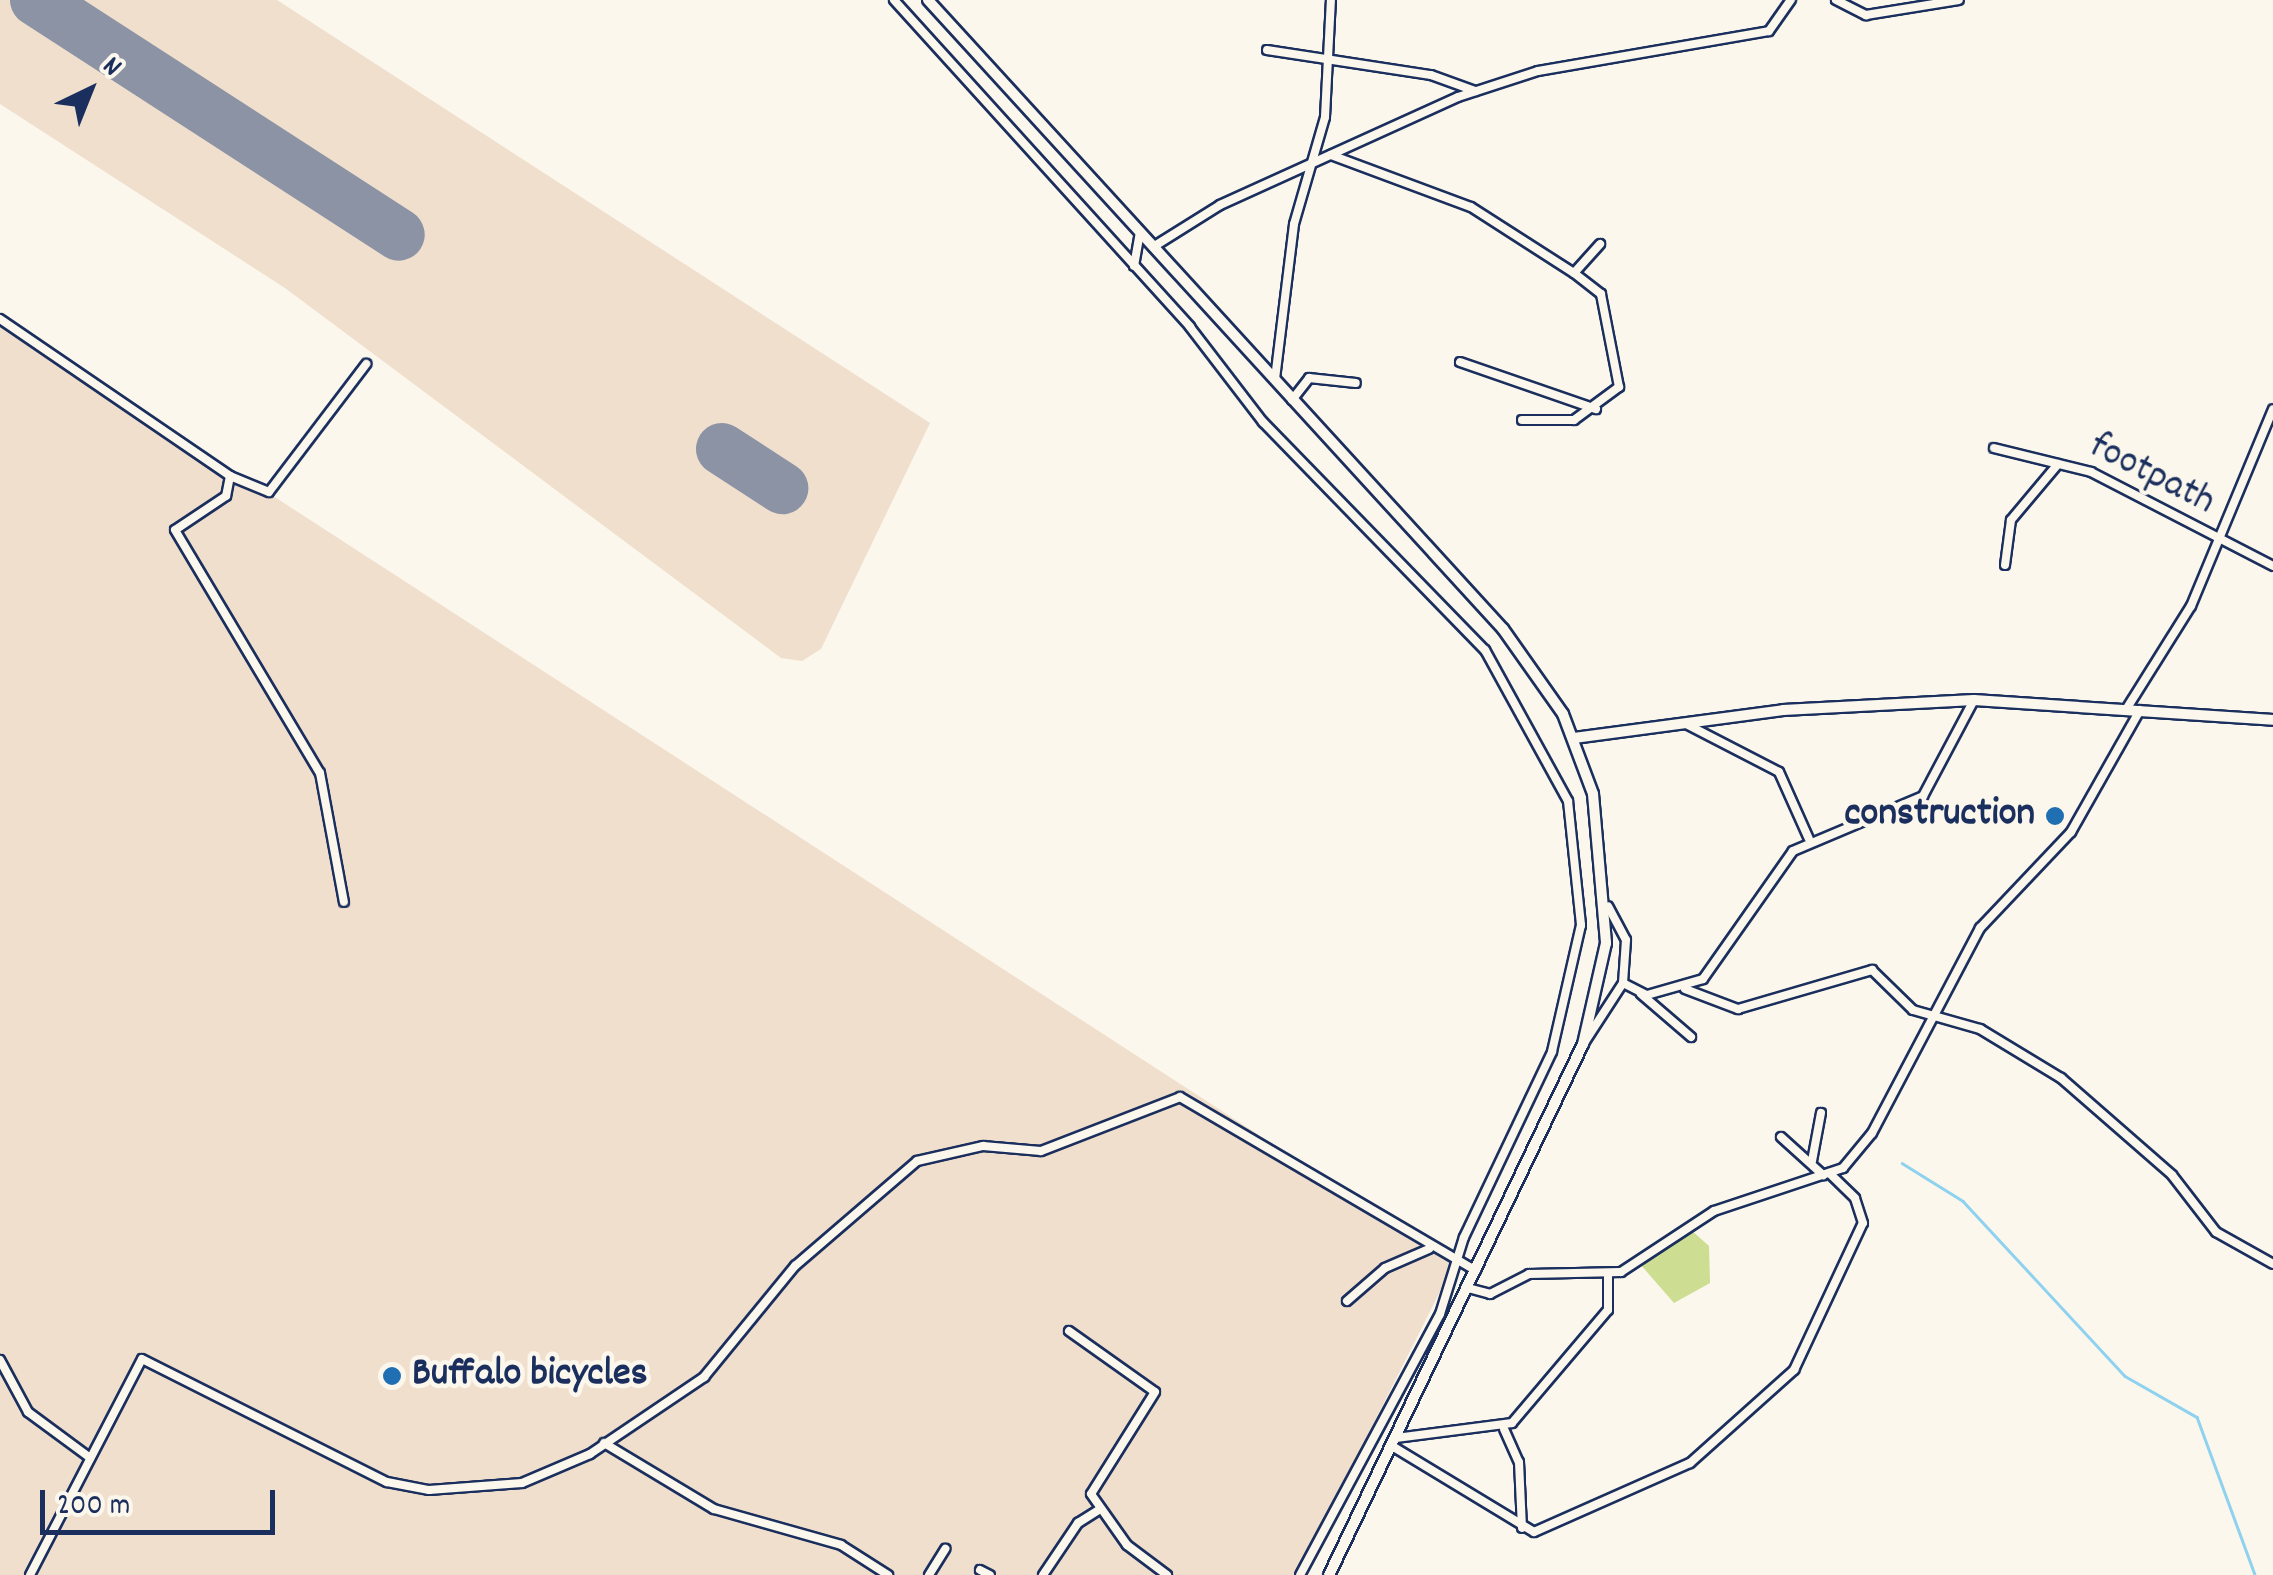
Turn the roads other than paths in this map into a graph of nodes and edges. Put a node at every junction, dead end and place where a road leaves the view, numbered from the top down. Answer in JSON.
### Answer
{"nodes":[{"id":1,"x":894,"y":0,"type":"edge"},
{"id":2,"x":928,"y":0,"type":"edge"},
{"id":3,"x":1331,"y":0,"type":"edge"},
{"id":4,"x":1791,"y":0,"type":"edge"},
{"id":5,"x":1836,"y":0,"type":"edge"},
{"id":6,"x":1910,"y":0,"type":"edge"},
{"id":7,"x":1958,"y":0,"type":"edge"},
{"id":8,"x":1903,"y":9,"type":"junction"},
{"id":9,"x":1267,"y":50,"type":"dead end"},
{"id":10,"x":1326,"y":54,"type":"junction"},
{"id":11,"x":1475,"y":91,"type":"junction"},
{"id":12,"x":1330,"y":156,"type":"junction"},
{"id":13,"x":1314,"y":162,"type":"junction"},
{"id":14,"x":1140,"y":232,"type":"junction"},
{"id":15,"x":1600,"y":244,"type":"dead end"},
{"id":16,"x":1153,"y":247,"type":"junction"},
{"id":17,"x":1134,"y":266,"type":"junction"},
{"id":18,"x":1574,"y":272,"type":"junction"},
{"id":19,"x":0,"y":319,"type":"edge"},
{"id":20,"x":1460,"y":362,"type":"dead end"},
{"id":21,"x":366,"y":364,"type":"dead end"},
{"id":22,"x":1275,"y":380,"type":"junction"},
{"id":23,"x":1356,"y":383,"type":"dead end"},
{"id":24,"x":1292,"y":400,"type":"junction"},
{"id":25,"x":1596,"y":409,"type":"junction"},
{"id":26,"x":2273,"y":410,"type":"edge"},
{"id":27,"x":1522,"y":420,"type":"dead end"},
{"id":28,"x":1994,"y":448,"type":"dead end"},
{"id":29,"x":2058,"y":464,"type":"junction"},
{"id":30,"x":230,"y":476,"type":"junction"},
{"id":31,"x":2216,"y":544,"type":"junction"},
{"id":32,"x":2005,"y":564,"type":"dead end"},
{"id":33,"x":2273,"y":566,"type":"edge"},
{"id":34,"x":1974,"y":700,"type":"junction"},
{"id":35,"x":2127,"y":708,"type":"junction"},
{"id":36,"x":2140,"y":710,"type":"junction"},
{"id":37,"x":2273,"y":720,"type":"edge"},
{"id":38,"x":1680,"y":722,"type":"junction"},
{"id":39,"x":1574,"y":738,"type":"junction"},
{"id":40,"x":1810,"y":839,"type":"junction"},
{"id":41,"x":344,"y":902,"type":"dead end"},
{"id":42,"x":1608,"y":906,"type":"junction"},
{"id":43,"x":1624,"y":984,"type":"junction"},
{"id":44,"x":1685,"y":989,"type":"junction"},
{"id":45,"x":1641,"y":994,"type":"junction"},
{"id":46,"x":1927,"y":1015,"type":"junction"},
{"id":47,"x":1691,"y":1037,"type":"dead end"},
{"id":48,"x":1584,"y":1044,"type":"junction"},
{"id":49,"x":1821,"y":1114,"type":"dead end"},
{"id":50,"x":1781,"y":1137,"type":"dead end"},
{"id":51,"x":1812,"y":1160,"type":"junction"},
{"id":52,"x":1826,"y":1174,"type":"junction"},
{"id":53,"x":1429,"y":1249,"type":"junction"},
{"id":54,"x":1455,"y":1262,"type":"junction"},
{"id":55,"x":2273,"y":1264,"type":"edge"},
{"id":56,"x":1476,"y":1271,"type":"junction"},
{"id":57,"x":1608,"y":1276,"type":"junction"},
{"id":58,"x":1468,"y":1288,"type":"junction"},
{"id":59,"x":1348,"y":1301,"type":"dead end"},
{"id":60,"x":1069,"y":1331,"type":"dead end"},
{"id":61,"x":0,"y":1360,"type":"edge"},
{"id":62,"x":1504,"y":1428,"type":"junction"},
{"id":63,"x":1394,"y":1442,"type":"junction"},
{"id":64,"x":604,"y":1444,"type":"junction"},
{"id":65,"x":89,"y":1457,"type":"junction"},
{"id":66,"x":1100,"y":1509,"type":"junction"},
{"id":67,"x":1522,"y":1528,"type":"junction"},
{"id":68,"x":945,"y":1549,"type":"dead end"},
{"id":69,"x":980,"y":1570,"type":"dead end"},
{"id":70,"x":931,"y":1572,"type":"edge"},
{"id":71,"x":30,"y":1575,"type":"edge"},
{"id":72,"x":888,"y":1575,"type":"edge"},
{"id":73,"x":944,"y":1575,"type":"edge"},
{"id":74,"x":990,"y":1575,"type":"edge"},
{"id":75,"x":1043,"y":1575,"type":"edge"},
{"id":76,"x":1167,"y":1575,"type":"edge"},
{"id":77,"x":1300,"y":1575,"type":"edge"},
{"id":78,"x":1329,"y":1575,"type":"edge"}],
"edges":[{"from":1,"to":17,"type":"street"},
{"from":2,"to":14,"type":"main road"},
{"from":3,"to":10,"type":"street"},
{"from":4,"to":11,"type":"street"},
{"from":5,"to":8,"type":"street"},
{"from":6,"to":8,"type":"street"},
{"from":7,"to":8,"type":"street"},
{"from":9,"to":10,"type":"street"},
{"from":10,"to":11,"type":"street"},
{"from":10,"to":13,"type":"street"},
{"from":11,"to":12,"type":"street"},
{"from":12,"to":13,"type":"street"},
{"from":12,"to":18,"type":"street"},
{"from":13,"to":16,"type":"street"},
{"from":13,"to":22,"type":"street"},
{"from":14,"to":16,"type":"main road"},
{"from":14,"to":17,"type":"street"},
{"from":15,"to":18,"type":"street"},
{"from":16,"to":22,"type":"main road"},
{"from":17,"to":54,"type":"street"},
{"from":18,"to":25,"type":"street"},
{"from":19,"to":30,"type":"street"},
{"from":20,"to":25,"type":"street"},
{"from":21,"to":30,"type":"street"},
{"from":22,"to":24,"type":"main road"},
{"from":23,"to":24,"type":"street"},
{"from":24,"to":39,"type":"main road"},
{"from":25,"to":27,"type":"street"},
{"from":26,"to":31,"type":"street"},
{"from":28,"to":29,"type":"street","name":"footpath"},
{"from":29,"to":31,"type":"street","name":"footpath"},
{"from":29,"to":32,"type":"street","name":"footpath"},
{"from":30,"to":41,"type":"street"},
{"from":31,"to":33,"type":"street","name":"footpath"},
{"from":31,"to":35,"type":"street"},
{"from":34,"to":35,"type":"main road"},
{"from":34,"to":38,"type":"main road"},
{"from":34,"to":40,"type":"street"},
{"from":35,"to":36,"type":"main road"},
{"from":36,"to":37,"type":"main road"},
{"from":36,"to":46,"type":"street"},
{"from":38,"to":39,"type":"main road"},
{"from":38,"to":40,"type":"street"},
{"from":39,"to":42,"type":"main road"},
{"from":40,"to":44,"type":"street"},
{"from":42,"to":43,"type":"street"},
{"from":42,"to":48,"type":"main road"},
{"from":43,"to":45,"type":"street"},
{"from":43,"to":48,"type":"street"},
{"from":44,"to":45,"type":"street"},
{"from":44,"to":46,"type":"street"},
{"from":45,"to":47,"type":"street"},
{"from":46,"to":52,"type":"street"},
{"from":46,"to":55,"type":"street"},
{"from":48,"to":56,"type":"main road"},
{"from":49,"to":51,"type":"street"},
{"from":50,"to":51,"type":"street"},
{"from":51,"to":52,"type":"street"},
{"from":52,"to":57,"type":"street"},
{"from":52,"to":67,"type":"street"},
{"from":53,"to":54,"type":"street"},
{"from":53,"to":59,"type":"street"},
{"from":53,"to":64,"type":"street"},
{"from":54,"to":56,"type":"street"},
{"from":54,"to":77,"type":"street"},
{"from":56,"to":58,"type":"main road"},
{"from":57,"to":58,"type":"street"},
{"from":57,"to":62,"type":"street"},
{"from":58,"to":63,"type":"main road"},
{"from":60,"to":66,"type":"street"},
{"from":61,"to":65,"type":"street"},
{"from":62,"to":63,"type":"street"},
{"from":62,"to":67,"type":"street"},
{"from":63,"to":67,"type":"street"},
{"from":63,"to":78,"type":"main road"},
{"from":64,"to":65,"type":"street"},
{"from":64,"to":72,"type":"street"},
{"from":65,"to":71,"type":"street"},
{"from":66,"to":75,"type":"street"},
{"from":66,"to":76,"type":"street"},
{"from":68,"to":70,"type":"street"},
{"from":69,"to":74,"type":"street"},
{"from":70,"to":73,"type":"street"}]}
